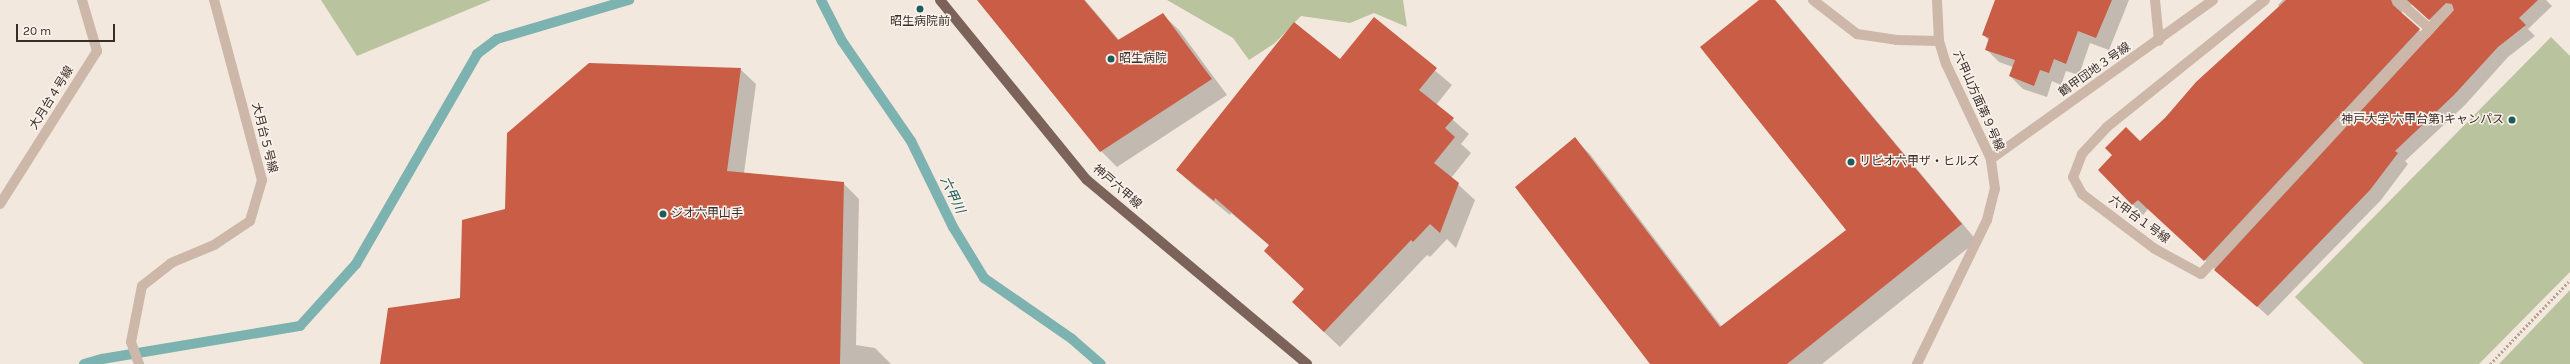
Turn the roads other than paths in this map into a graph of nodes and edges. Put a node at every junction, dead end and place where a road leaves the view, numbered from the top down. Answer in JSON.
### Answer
{"nodes":[{"id":1,"x":82,"y":0,"type":"edge"},
{"id":2,"x":214,"y":0,"type":"edge"},
{"id":3,"x":940,"y":0,"type":"edge"},
{"id":4,"x":1813,"y":0,"type":"edge"},
{"id":5,"x":1937,"y":0,"type":"edge"},
{"id":6,"x":2155,"y":0,"type":"edge"},
{"id":7,"x":2213,"y":0,"type":"edge"},
{"id":8,"x":2266,"y":0,"type":"edge"},
{"id":9,"x":2397,"y":0,"type":"edge"},
{"id":10,"x":2448,"y":9,"type":"dead end"},
{"id":11,"x":2430,"y":29,"type":"junction"},
{"id":12,"x":1939,"y":41,"type":"junction"},
{"id":13,"x":2159,"y":41,"type":"junction"},
{"id":14,"x":1991,"y":159,"type":"junction"},
{"id":15,"x":0,"y":204,"type":"edge"},
{"id":16,"x":139,"y":364,"type":"edge"},
{"id":17,"x":1307,"y":364,"type":"edge"},
{"id":18,"x":1917,"y":364,"type":"edge"}],
"edges":[{"from":1,"to":15,"type":"street","name":"大月台４号線"},
{"from":2,"to":16,"type":"street","name":"大月台５号線"},
{"from":3,"to":17,"type":"main road","name":"神戸六甲線"},
{"from":4,"to":12,"type":"street","name":"六甲山方面第９号線"},
{"from":5,"to":12,"type":"street"},
{"from":6,"to":13,"type":"street"},
{"from":7,"to":13,"type":"street","name":"鶴甲団地３号線"},
{"from":8,"to":11,"type":"street","name":"六甲台１号線"},
{"from":9,"to":11,"type":"street"},
{"from":10,"to":11,"type":"street","name":"六甲台１号線"},
{"from":12,"to":14,"type":"street","name":"六甲山方面第９号線"},
{"from":13,"to":14,"type":"street","name":"鶴甲団地３号線"},
{"from":14,"to":18,"type":"street","name":"六甲山方面第９号線"}]}
